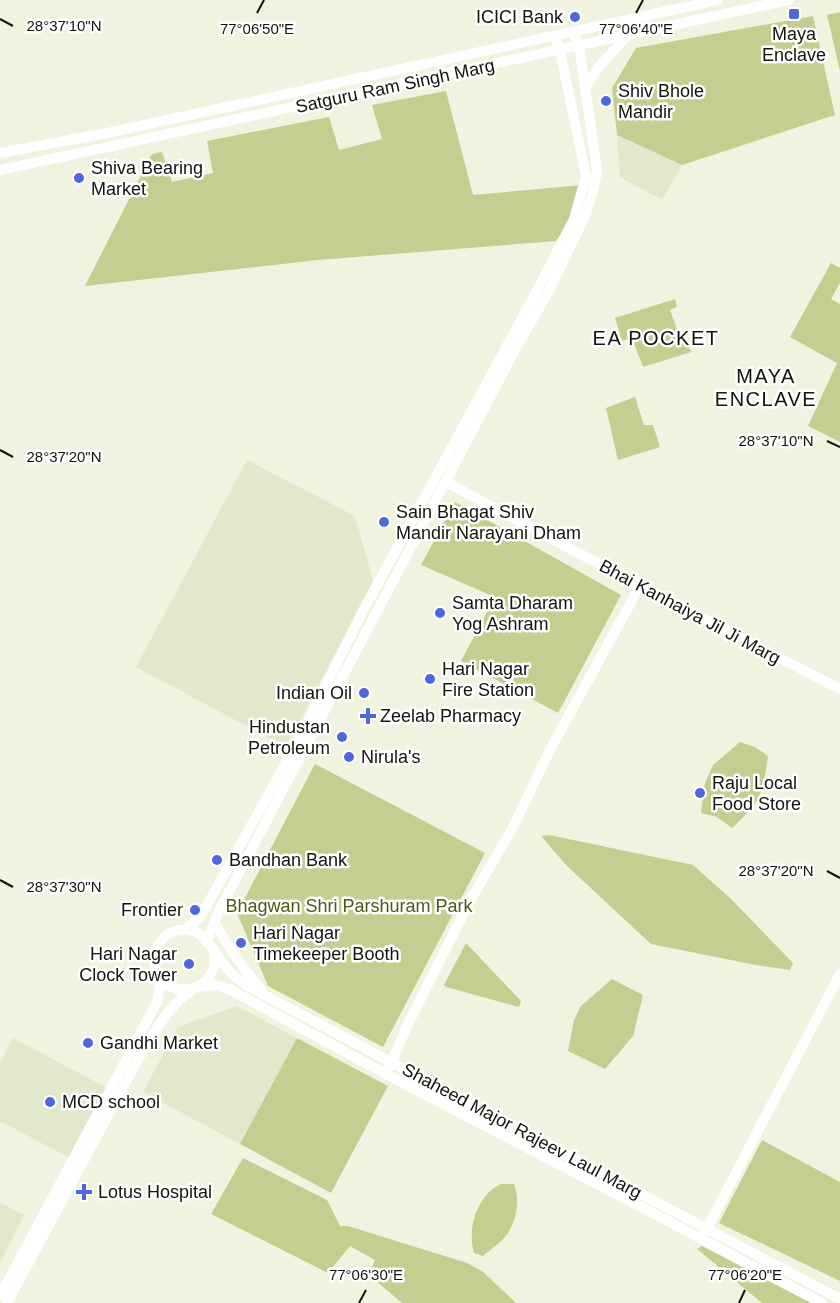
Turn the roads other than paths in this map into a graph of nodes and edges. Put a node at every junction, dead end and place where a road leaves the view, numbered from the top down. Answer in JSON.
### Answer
{"nodes":[{"id":1,"x":718,"y":0,"type":"edge"},
{"id":2,"x":789,"y":0,"type":"edge"},
{"id":3,"x":573,"y":33,"type":"junction"},
{"id":4,"x":628,"y":35,"type":"junction"},
{"id":5,"x":555,"y":37,"type":"junction"},
{"id":6,"x":579,"y":45,"type":"junction"},
{"id":7,"x":560,"y":51,"type":"junction"},
{"id":8,"x":585,"y":88,"type":"junction"},
{"id":9,"x":0,"y":153,"type":"edge"},
{"id":10,"x":0,"y":170,"type":"edge"},
{"id":11,"x":446,"y":482,"type":"junction"},
{"id":12,"x":640,"y":586,"type":"junction"},
{"id":13,"x":840,"y":689,"type":"edge"},
{"id":14,"x":214,"y":922,"type":"junction"},
{"id":15,"x":186,"y":929,"type":"junction"},
{"id":16,"x":209,"y":946,"type":"junction"},
{"id":17,"x":840,"y":974,"type":"edge"},
{"id":18,"x":161,"y":980,"type":"junction"},
{"id":19,"x":196,"y":987,"type":"junction"},
{"id":20,"x":265,"y":995,"type":"junction"},
{"id":21,"x":391,"y":1062,"type":"junction"},
{"id":22,"x":386,"y":1074,"type":"junction"},
{"id":23,"x":704,"y":1234,"type":"junction"},
{"id":24,"x":0,"y":1296,"type":"edge"},
{"id":25,"x":840,"y":1299,"type":"edge"},
{"id":26,"x":7,"y":1303,"type":"edge"},
{"id":27,"x":822,"y":1303,"type":"edge"}],
"edges":[{"from":1,"to":3,"type":"street","name":"Satguru Ram Singh Marg"},
{"from":2,"to":4,"type":"street","name":"Satguru Ram Singh Marg"},
{"from":3,"to":5,"type":"street","name":"Satguru Ram Singh Marg"},
{"from":3,"to":6,"type":"street"},
{"from":4,"to":6,"type":"street","name":"Satguru Ram Singh Marg"},
{"from":4,"to":8,"type":"street"},
{"from":5,"to":7,"type":"street"},
{"from":5,"to":9,"type":"street","name":"Satguru Ram Singh Marg"},
{"from":6,"to":7,"type":"street","name":"Satguru Ram Singh Marg"},
{"from":6,"to":8,"type":"street"},
{"from":7,"to":10,"type":"street","name":"Satguru Ram Singh Marg"},
{"from":7,"to":15,"type":"street"},
{"from":8,"to":11,"type":"street"},
{"from":11,"to":12,"type":"street","name":"Bhai Kanhaiya Jil Ji Marg"},
{"from":11,"to":14,"type":"street"},
{"from":12,"to":13,"type":"street","name":"Bhai Kanhaiya Jil Ji Marg"},
{"from":12,"to":21,"type":"street"},
{"from":14,"to":16,"type":"street"},
{"from":14,"to":20,"type":"street"},
{"from":15,"to":16,"type":"street"},
{"from":15,"to":18,"type":"street"},
{"from":16,"to":19,"type":"street"},
{"from":16,"to":20,"type":"street","name":"Shaheed Major Rajeev Laul Marg"},
{"from":17,"to":23,"type":"street"},
{"from":18,"to":19,"type":"street"},
{"from":18,"to":24,"type":"street"},
{"from":19,"to":22,"type":"street","name":"Shaheed Major Rajeev Laul Marg"},
{"from":19,"to":26,"type":"street"},
{"from":20,"to":21,"type":"street","name":"Shaheed Major Rajeev Laul Marg"},
{"from":21,"to":22,"type":"street"},
{"from":21,"to":23,"type":"street","name":"Shaheed Major Rajeev Laul Marg"},
{"from":22,"to":23,"type":"street","name":"Shaheed Major Rajeev Laul Marg"},
{"from":23,"to":25,"type":"street","name":"Shaheed Major Rajeev Laul Marg"},
{"from":23,"to":27,"type":"street","name":"Shaheed Major Rajeev Laul Marg"}]}
